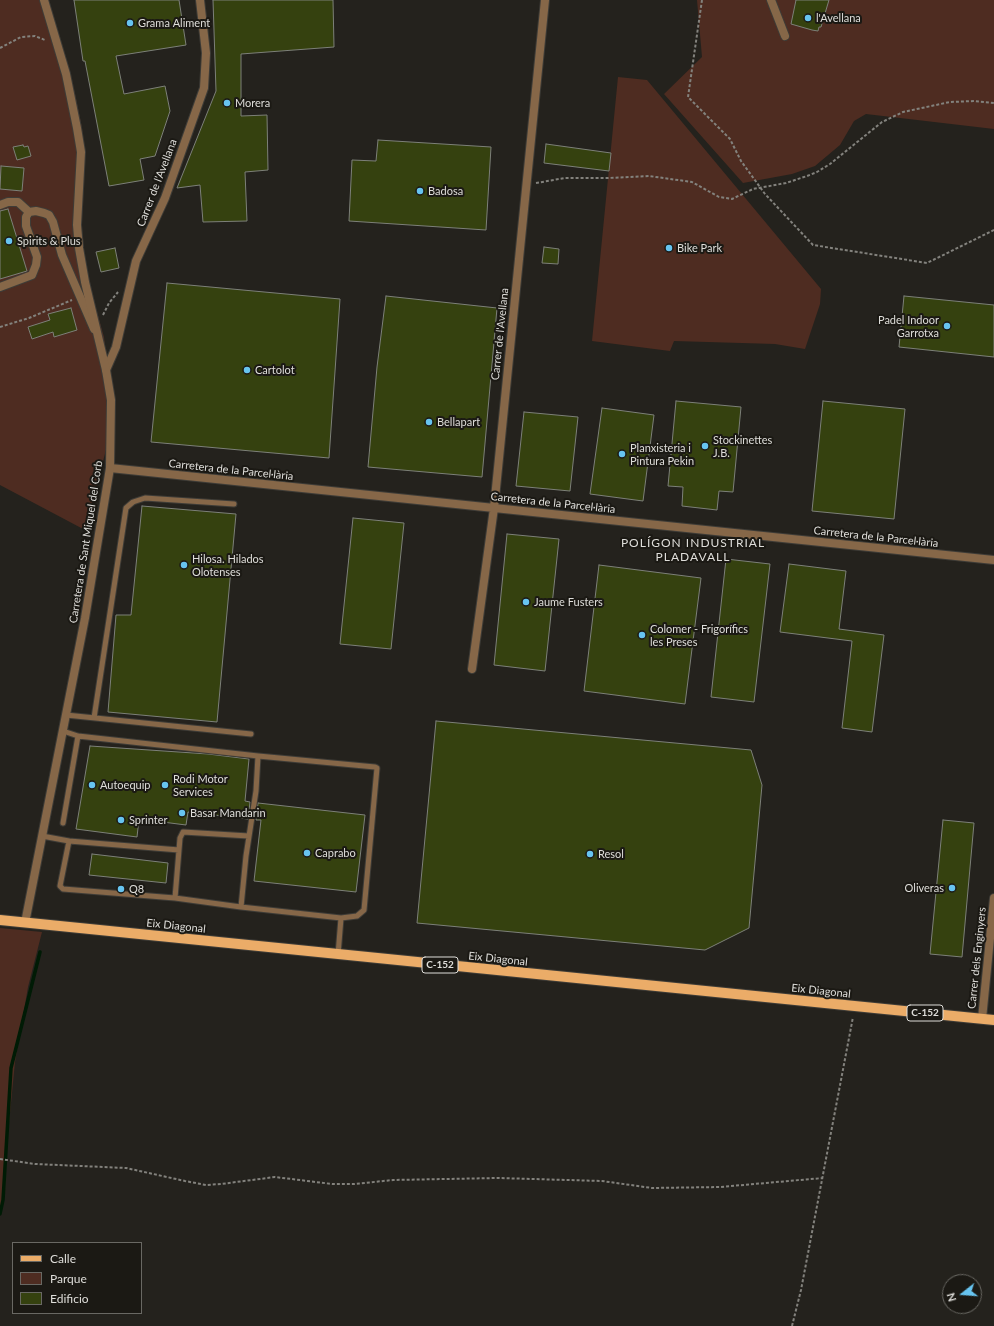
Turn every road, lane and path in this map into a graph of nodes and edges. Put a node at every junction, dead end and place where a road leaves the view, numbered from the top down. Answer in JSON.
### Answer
{"nodes":[{"id":1,"x":44,"y":0,"type":"edge"},
{"id":2,"x":200,"y":0,"type":"edge"},
{"id":3,"x":545,"y":0,"type":"edge"},
{"id":4,"x":702,"y":0,"type":"edge"},
{"id":5,"x":771,"y":0,"type":"edge"},
{"id":6,"x":44,"y":33,"type":"dead end"},
{"id":7,"x":785,"y":36,"type":"dead end"},
{"id":8,"x":46,"y":40,"type":"junction"},
{"id":9,"x":48,"y":44,"type":"dead end"},
{"id":10,"x":0,"y":48,"type":"edge"},
{"id":11,"x":994,"y":103,"type":"edge"},
{"id":12,"x":534,"y":183,"type":"dead end"},
{"id":13,"x":760,"y":187,"type":"junction"},
{"id":14,"x":0,"y":205,"type":"edge"},
{"id":15,"x":29,"y":212,"type":"junction"},
{"id":16,"x":994,"y":230,"type":"edge"},
{"id":17,"x":120,"y":287,"type":"dead end"},
{"id":18,"x":0,"y":288,"type":"edge"},
{"id":19,"x":81,"y":297,"type":"junction"},
{"id":20,"x":0,"y":327,"type":"edge"},
{"id":21,"x":97,"y":328,"type":"junction"},
{"id":22,"x":99,"y":338,"type":"junction"},
{"id":23,"x":106,"y":370,"type":"junction"},
{"id":24,"x":110,"y":468,"type":"junction"},
{"id":25,"x":234,"y":504,"type":"dead end"},
{"id":26,"x":494,"y":508,"type":"junction"},
{"id":27,"x":994,"y":560,"type":"edge"},
{"id":28,"x":472,"y":669,"type":"dead end"},
{"id":29,"x":66,"y":715,"type":"junction"},
{"id":30,"x":94,"y":718,"type":"junction"},
{"id":31,"x":63,"y":731,"type":"junction"},
{"id":32,"x":251,"y":734,"type":"dead end"},
{"id":33,"x":78,"y":736,"type":"junction"},
{"id":34,"x":258,"y":756,"type":"junction"},
{"id":35,"x":63,"y":823,"type":"dead end"},
{"id":36,"x":42,"y":836,"type":"junction"},
{"id":37,"x":249,"y":836,"type":"junction"},
{"id":38,"x":69,"y":841,"type":"junction"},
{"id":39,"x":179,"y":850,"type":"junction"},
{"id":40,"x":175,"y":898,"type":"junction"},
{"id":41,"x":994,"y":898,"type":"edge"},
{"id":42,"x":241,"y":907,"type":"junction"},
{"id":43,"x":341,"y":918,"type":"junction"},
{"id":44,"x":0,"y":920,"type":"edge"},
{"id":45,"x":25,"y":923,"type":"junction"},
{"id":46,"x":338,"y":954,"type":"junction"},
{"id":47,"x":855,"y":1006,"type":"junction"},
{"id":48,"x":982,"y":1019,"type":"junction"},
{"id":49,"x":994,"y":1020,"type":"edge"},
{"id":50,"x":0,"y":1159,"type":"edge"},
{"id":51,"x":822,"y":1178,"type":"junction"},
{"id":52,"x":792,"y":1326,"type":"edge"}],
"edges":[{"from":1,"to":21,"type":"street","name":"Carretera de Sant Miquel del Corb"},
{"from":2,"to":23,"type":"street","name":"Carrer de l'Avellana"},
{"from":3,"to":26,"type":"street","name":"Carrer de l'Avellana"},
{"from":4,"to":13,"type":"path"},
{"from":5,"to":7,"type":"street"},
{"from":6,"to":8,"type":"path"},
{"from":8,"to":9,"type":"path"},
{"from":8,"to":10,"type":"path"},
{"from":11,"to":13,"type":"path"},
{"from":12,"to":13,"type":"path"},
{"from":13,"to":16,"type":"path"},
{"from":14,"to":15,"type":"street"},
{"from":15,"to":18,"type":"street"},
{"from":15,"to":19,"type":"street"},
{"from":17,"to":21,"type":"path"},
{"from":19,"to":20,"type":"path"},
{"from":19,"to":22,"type":"street"},
{"from":21,"to":22,"type":"street","name":"Carretera de Sant Miquel del Corb"},
{"from":22,"to":23,"type":"street","name":"Carretera de Sant Miquel del Corb"},
{"from":23,"to":24,"type":"street","name":"Carretera de Sant Miquel del Corb"},
{"from":24,"to":26,"type":"street","name":"Carretera de la Parcel·lària"},
{"from":24,"to":29,"type":"street","name":"Carretera de Sant Miquel del Corb"},
{"from":25,"to":30,"type":"lane"},
{"from":26,"to":27,"type":"street","name":"Carretera de la Parcel·lària"},
{"from":26,"to":28,"type":"street","name":"Carrer de l'Avellana"},
{"from":29,"to":30,"type":"lane"},
{"from":29,"to":31,"type":"street","name":"Carretera de Sant Miquel del Corb"},
{"from":30,"to":32,"type":"lane"},
{"from":31,"to":33,"type":"lane"},
{"from":31,"to":36,"type":"street","name":"Carretera de Sant Miquel del Corb"},
{"from":33,"to":34,"type":"lane"},
{"from":33,"to":35,"type":"lane"},
{"from":34,"to":37,"type":"lane"},
{"from":34,"to":43,"type":"lane"},
{"from":36,"to":38,"type":"lane"},
{"from":36,"to":45,"type":"street","name":"Carretera de Sant Miquel del Corb"},
{"from":37,"to":39,"type":"lane"},
{"from":37,"to":42,"type":"lane"},
{"from":38,"to":39,"type":"lane"},
{"from":38,"to":40,"type":"lane"},
{"from":39,"to":40,"type":"lane"},
{"from":40,"to":42,"type":"lane"},
{"from":41,"to":48,"type":"street","name":"Carrer dels Enginyers"},
{"from":42,"to":43,"type":"lane"},
{"from":43,"to":46,"type":"lane"},
{"from":44,"to":45,"type":"main road","name":"Eix Diagonal","number":"C-152"},
{"from":45,"to":46,"type":"main road","name":"Eix Diagonal","number":"C-152"},
{"from":46,"to":47,"type":"main road","name":"Eix Diagonal","number":"C-152"},
{"from":47,"to":48,"type":"main road","name":"Eix Diagonal","number":"C-152"},
{"from":47,"to":51,"type":"path"},
{"from":48,"to":49,"type":"main road","name":"Eix Diagonal","number":"C-152"},
{"from":50,"to":51,"type":"path"},
{"from":51,"to":52,"type":"path"}]}
